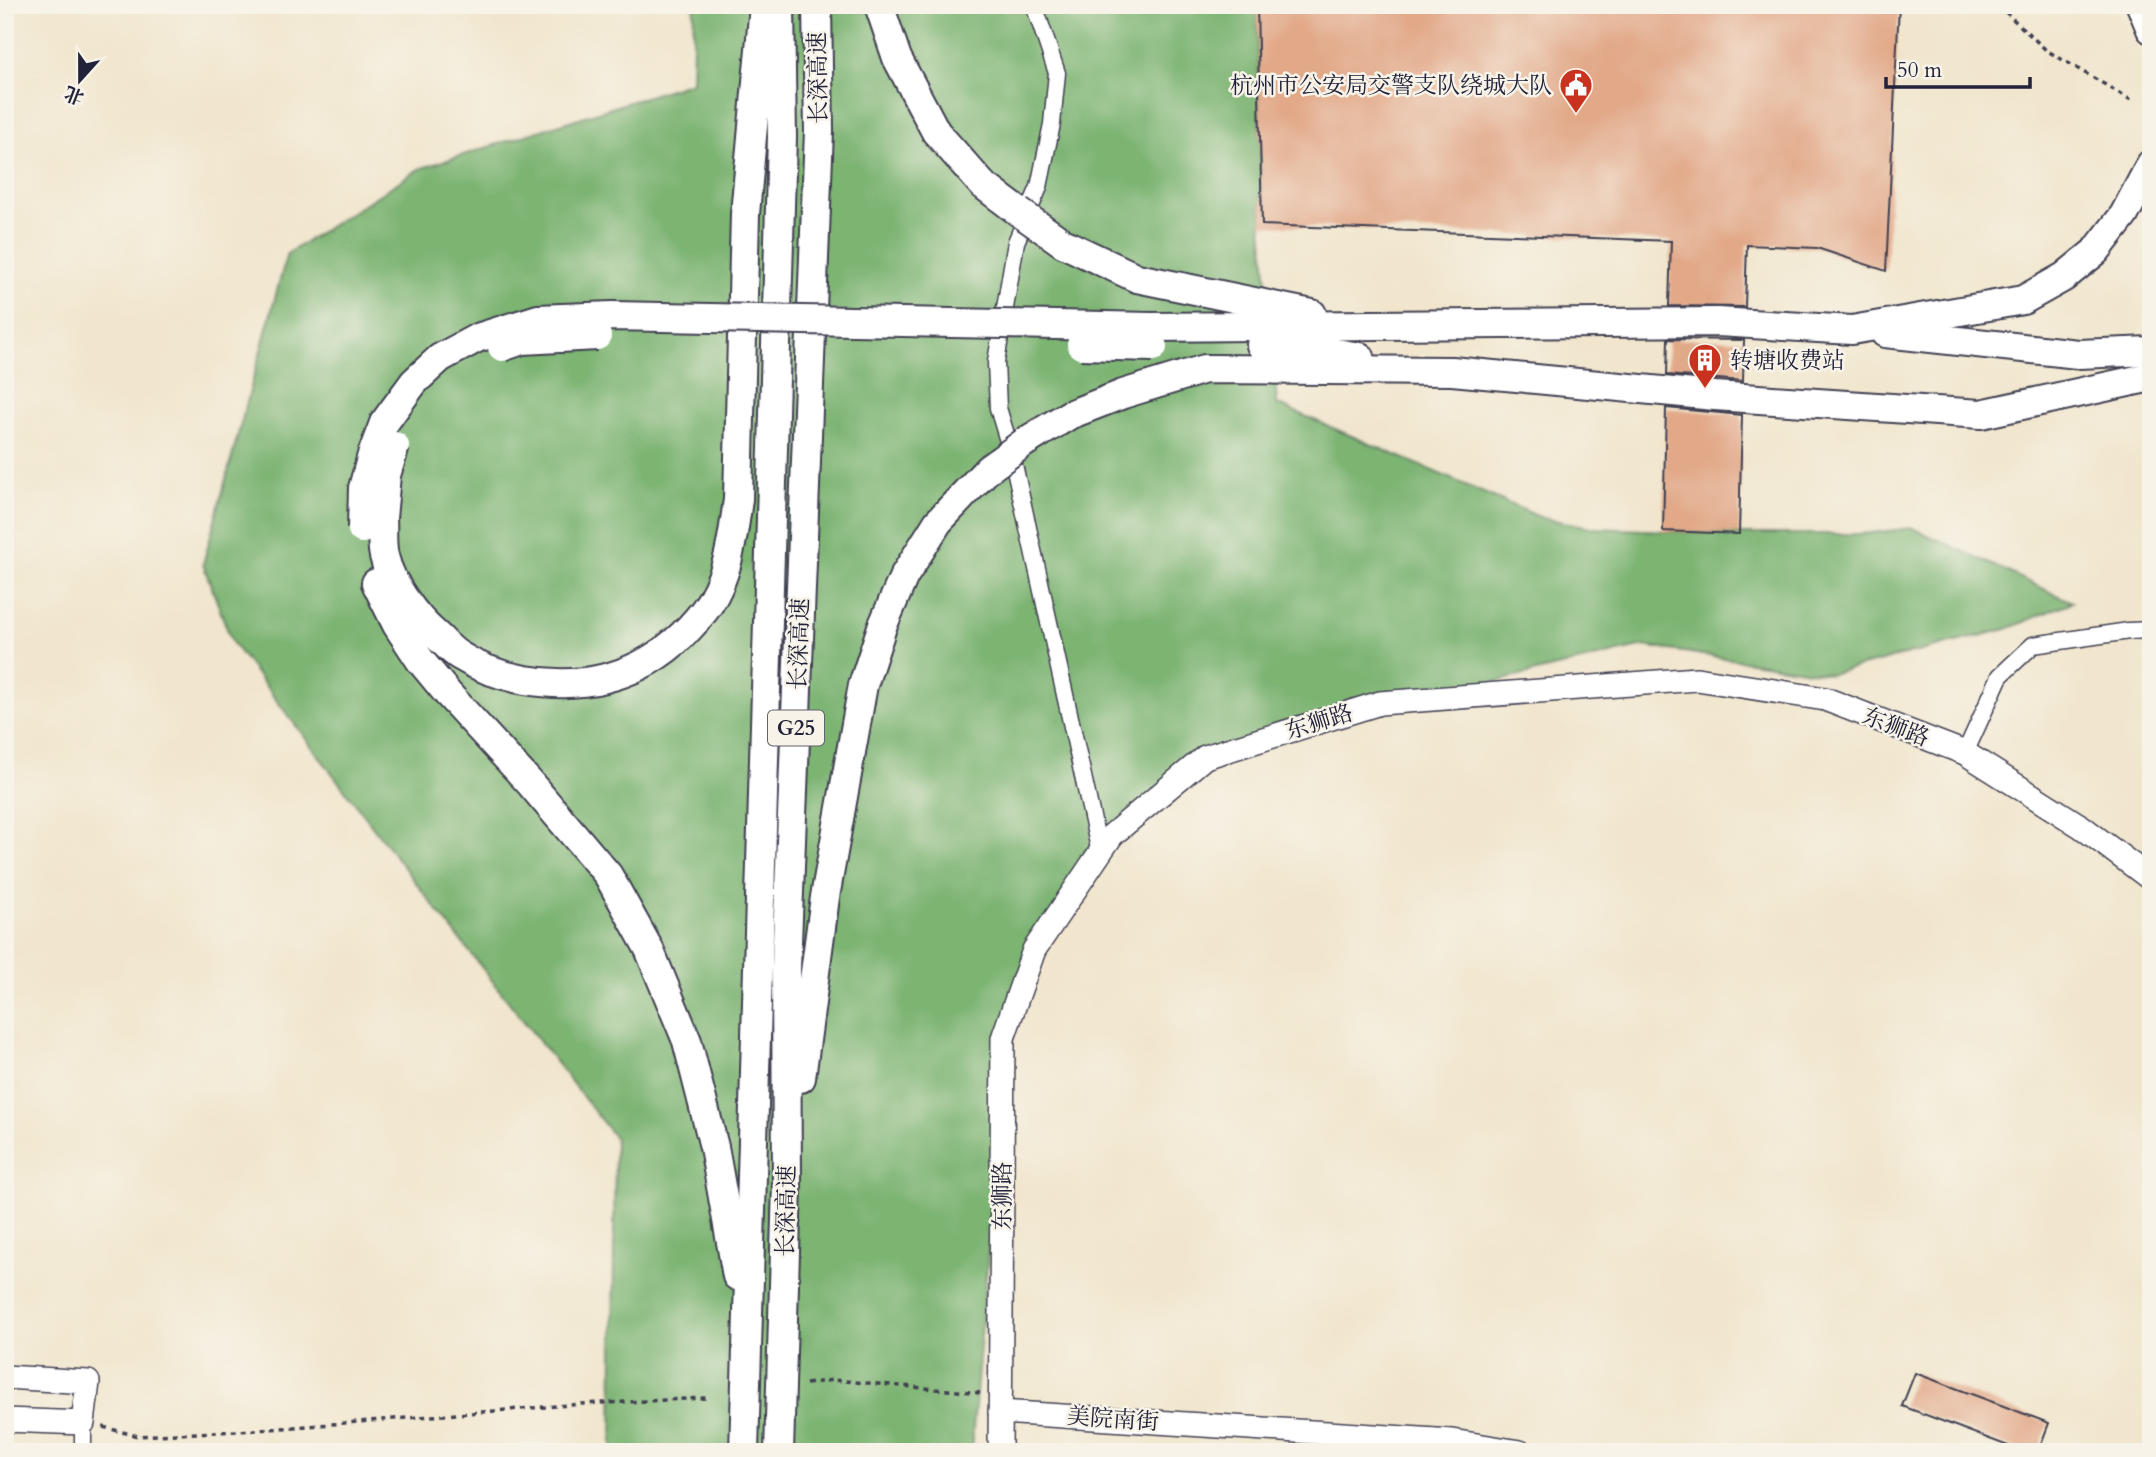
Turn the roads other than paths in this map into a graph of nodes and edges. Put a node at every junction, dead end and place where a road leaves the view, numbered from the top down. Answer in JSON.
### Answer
{"nodes":[{"id":1,"x":764,"y":5,"type":"edge"},
{"id":2,"x":780,"y":5,"type":"edge"},
{"id":3,"x":817,"y":5,"type":"edge"},
{"id":4,"x":879,"y":5,"type":"edge"},
{"id":5,"x":1034,"y":5,"type":"edge"},
{"id":6,"x":2141,"y":5,"type":"edge"},
{"id":7,"x":2151,"y":29,"type":"edge"},
{"id":8,"x":2151,"y":164,"type":"edge"},
{"id":9,"x":1380,"y":327,"type":"junction"},
{"id":10,"x":1852,"y":330,"type":"junction"},
{"id":11,"x":1153,"y":337,"type":"junction"},
{"id":12,"x":2151,"y":351,"type":"edge"},
{"id":13,"x":1452,"y":371,"type":"junction"},
{"id":14,"x":2151,"y":377,"type":"edge"},
{"id":15,"x":2151,"y":383,"type":"edge"},
{"id":16,"x":2118,"y":384,"type":"junction"},
{"id":17,"x":372,"y":524,"type":"junction"},
{"id":18,"x":2151,"y":630,"type":"edge"},
{"id":19,"x":1965,"y":753,"type":"junction"},
{"id":20,"x":1100,"y":853,"type":"junction"},
{"id":21,"x":2151,"y":879,"type":"edge"},
{"id":22,"x":787,"y":1185,"type":"junction"},
{"id":23,"x":748,"y":1334,"type":"junction"},
{"id":24,"x":5,"y":1377,"type":"edge"},
{"id":25,"x":1000,"y":1403,"type":"junction"},
{"id":26,"x":5,"y":1420,"type":"edge"},
{"id":27,"x":83,"y":1423,"type":"junction"},
{"id":28,"x":83,"y":1452,"type":"edge"},
{"id":29,"x":744,"y":1452,"type":"edge"},
{"id":30,"x":779,"y":1452,"type":"edge"},
{"id":31,"x":1000,"y":1452,"type":"edge"},
{"id":32,"x":1520,"y":1452,"type":"edge"}],
"edges":[{"from":1,"to":17,"type":"highway"},
{"from":2,"to":23,"type":"highway","name":"长深高速","number":"G25"},
{"from":3,"to":22,"type":"highway","name":"长深高速","number":"G25"},
{"from":4,"to":9,"type":"highway"},
{"from":5,"to":20,"type":"street"},
{"from":6,"to":7,"type":"highway"},
{"from":8,"to":10,"type":"highway"},
{"from":9,"to":10,"type":"highway"},
{"from":9,"to":11,"type":"highway"},
{"from":10,"to":12,"type":"highway"},
{"from":11,"to":13,"type":"highway"},
{"from":11,"to":17,"type":"highway","bridge":true},
{"from":13,"to":16,"type":"highway"},
{"from":13,"to":22,"type":"highway","bridge":true},
{"from":14,"to":16,"type":"highway"},
{"from":15,"to":16,"type":"highway"},
{"from":17,"to":23,"type":"highway"},
{"from":18,"to":19,"type":"street"},
{"from":19,"to":20,"type":"street","name":"东狮路"},
{"from":19,"to":21,"type":"street","name":"东狮路"},
{"from":20,"to":25,"type":"street","name":"东狮路"},
{"from":22,"to":30,"type":"highway","name":"长深高速","number":"G25"},
{"from":23,"to":29,"type":"highway","name":"长深高速","number":"G25"},
{"from":24,"to":27,"type":"street"},
{"from":25,"to":31,"type":"street","name":"东狮路"},
{"from":25,"to":32,"type":"street","name":"美院南街"},
{"from":26,"to":27,"type":"street"},
{"from":27,"to":28,"type":"street"}]}
